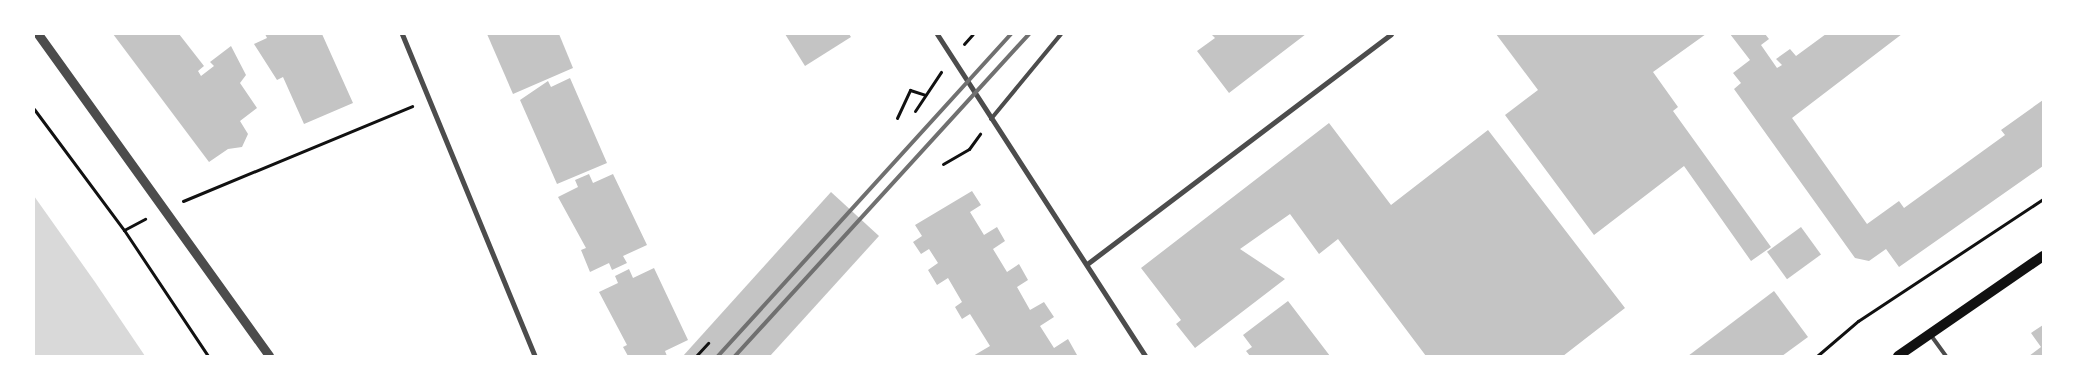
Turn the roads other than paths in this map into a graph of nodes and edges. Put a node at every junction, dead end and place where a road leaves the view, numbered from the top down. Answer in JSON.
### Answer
{"nodes":[{"id":1,"x":38,"y":34,"type":"edge"},
{"id":2,"x":402,"y":34,"type":"edge"},
{"id":3,"x":937,"y":34,"type":"edge"},
{"id":4,"x":1061,"y":34,"type":"edge"},
{"id":5,"x":1391,"y":34,"type":"edge"},
{"id":6,"x":991,"y":119,"type":"junction"},
{"id":7,"x":2043,"y":256,"type":"edge"},
{"id":8,"x":1087,"y":264,"type":"junction"},
{"id":9,"x":1930,"y":334,"type":"junction"},
{"id":10,"x":269,"y":356,"type":"edge"},
{"id":11,"x":535,"y":356,"type":"edge"},
{"id":12,"x":1146,"y":356,"type":"edge"},
{"id":13,"x":1898,"y":356,"type":"edge"},
{"id":14,"x":1946,"y":356,"type":"edge"}],
"edges":[{"from":1,"to":10,"type":"street"},
{"from":2,"to":11,"type":"street"},
{"from":3,"to":6,"type":"street"},
{"from":4,"to":6,"type":"lane"},
{"from":5,"to":8,"type":"street"},
{"from":6,"to":8,"type":"street"},
{"from":7,"to":9,"type":"main road"},
{"from":8,"to":12,"type":"street"},
{"from":9,"to":13,"type":"main road"},
{"from":9,"to":14,"type":"lane"}]}
